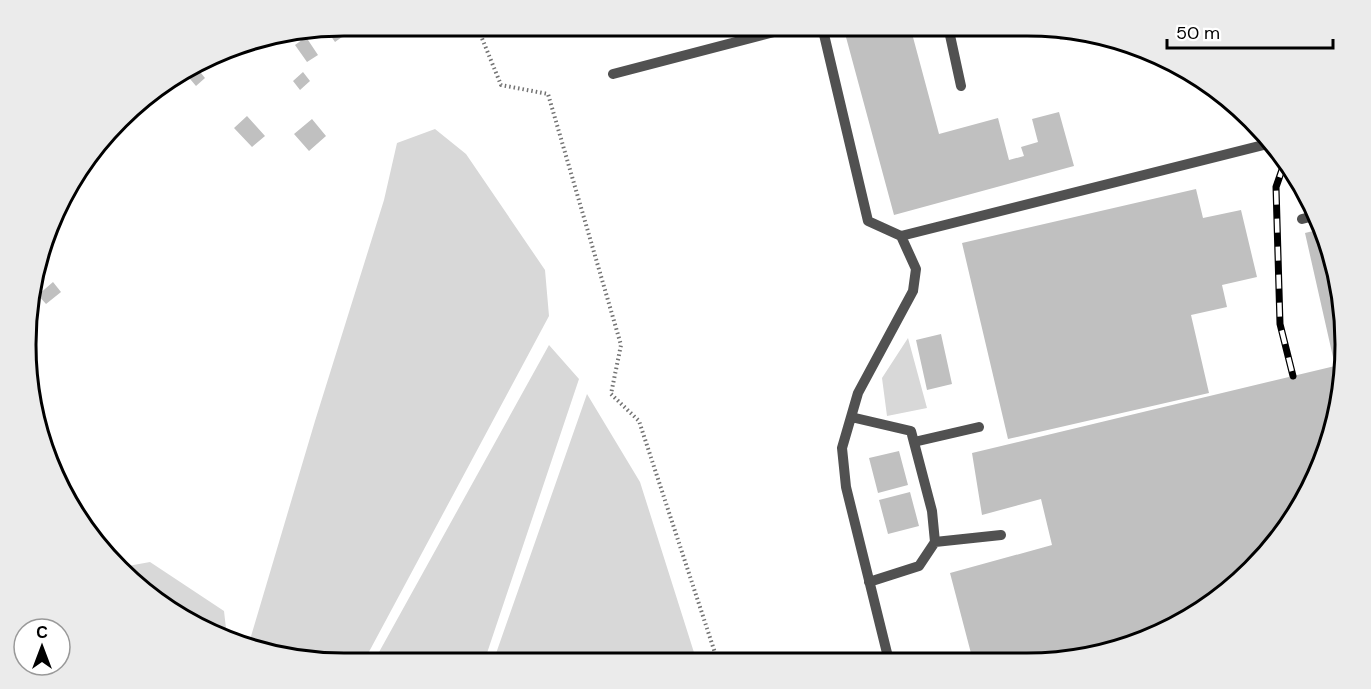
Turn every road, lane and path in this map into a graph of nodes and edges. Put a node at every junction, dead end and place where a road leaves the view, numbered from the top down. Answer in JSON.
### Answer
{"nodes":[{"id":1,"x":481,"y":36,"type":"edge"},
{"id":2,"x":759,"y":36,"type":"edge"},
{"id":3,"x":824,"y":36,"type":"edge"},
{"id":4,"x":950,"y":36,"type":"edge"},
{"id":5,"x":613,"y":74,"type":"dead end"},
{"id":6,"x":961,"y":86,"type":"dead end"},
{"id":7,"x":1262,"y":145,"type":"edge"},
{"id":8,"x":1308,"y":218,"type":"edge"},
{"id":9,"x":1302,"y":219,"type":"dead end"},
{"id":10,"x":901,"y":236,"type":"junction"},
{"id":11,"x":851,"y":417,"type":"junction"},
{"id":12,"x":979,"y":427,"type":"dead end"},
{"id":13,"x":914,"y":442,"type":"junction"},
{"id":14,"x":1000,"y":535,"type":"dead end"},
{"id":15,"x":935,"y":542,"type":"junction"},
{"id":16,"x":869,"y":582,"type":"junction"},
{"id":17,"x":715,"y":653,"type":"edge"},
{"id":18,"x":887,"y":653,"type":"edge"}],
"edges":[{"from":1,"to":17,"type":"path"},
{"from":2,"to":5,"type":"lane"},
{"from":3,"to":10,"type":"lane"},
{"from":4,"to":6,"type":"lane"},
{"from":7,"to":10,"type":"lane"},
{"from":8,"to":9,"type":"lane"},
{"from":10,"to":11,"type":"lane"},
{"from":11,"to":13,"type":"lane"},
{"from":11,"to":16,"type":"lane"},
{"from":12,"to":13,"type":"lane"},
{"from":13,"to":15,"type":"lane"},
{"from":14,"to":15,"type":"lane"},
{"from":15,"to":16,"type":"lane"},
{"from":16,"to":18,"type":"lane"}]}
